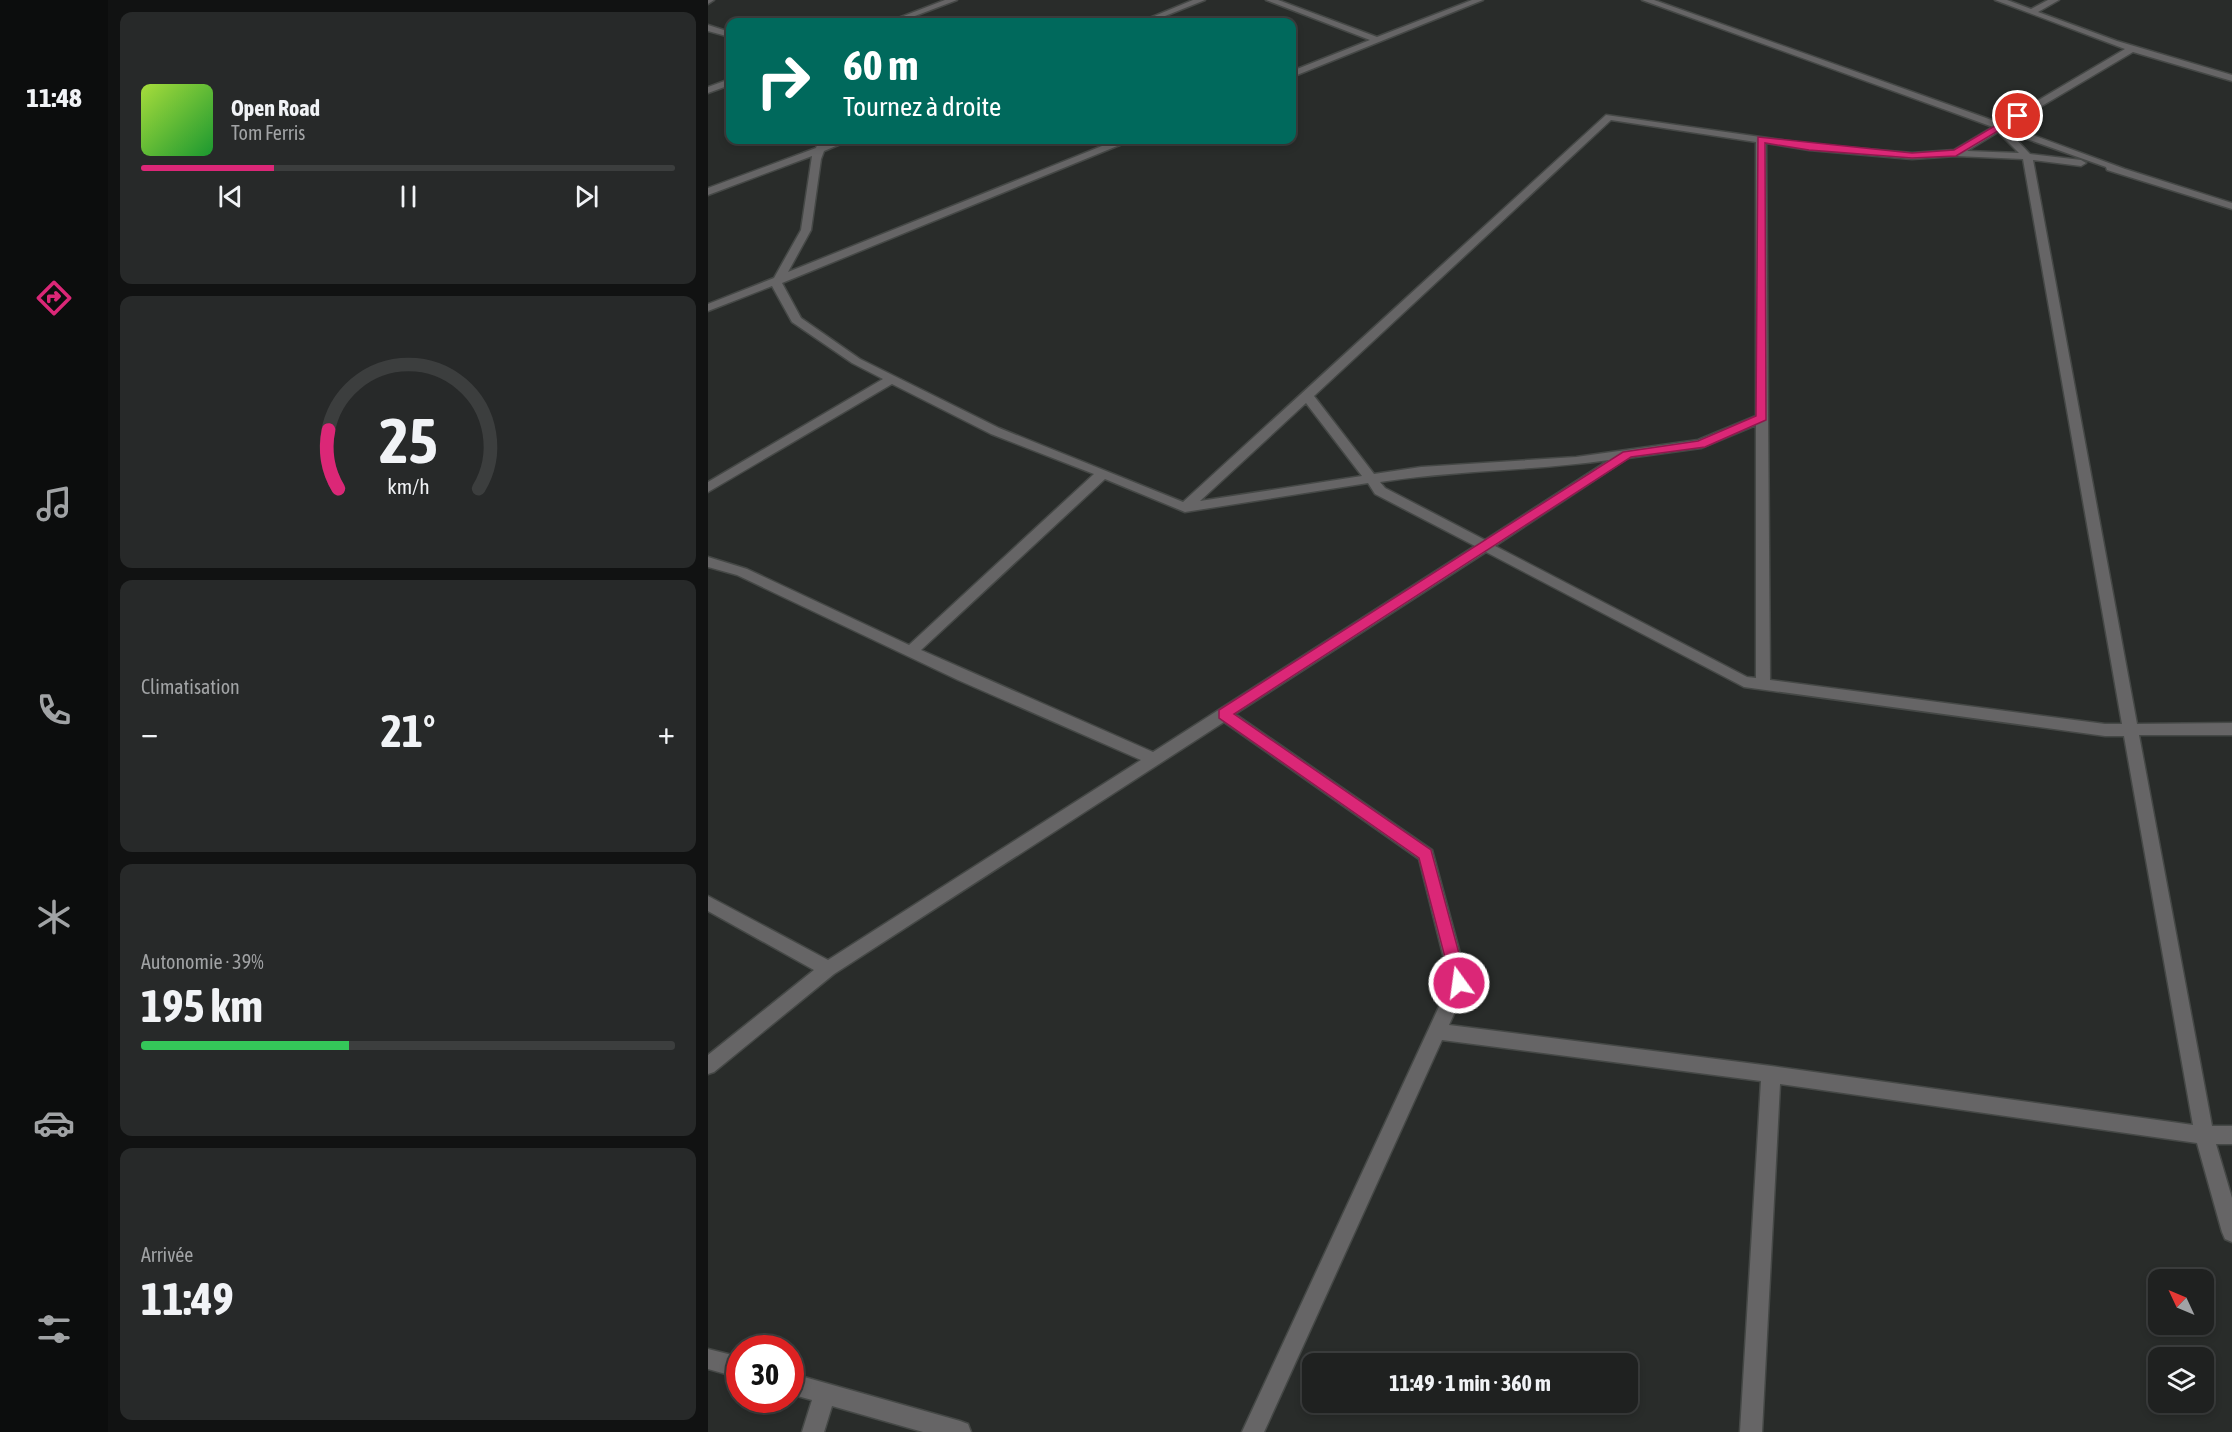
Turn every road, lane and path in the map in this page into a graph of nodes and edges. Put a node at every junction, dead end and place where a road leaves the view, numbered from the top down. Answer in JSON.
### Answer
{"nodes":[{"id":1,"x":953,"y":0,"type":"edge"},
{"id":2,"x":1201,"y":0,"type":"edge"},
{"id":3,"x":1270,"y":0,"type":"edge"},
{"id":4,"x":1479,"y":0,"type":"edge"},
{"id":5,"x":1646,"y":0,"type":"edge"},
{"id":6,"x":1999,"y":0,"type":"edge"},
{"id":7,"x":2055,"y":0,"type":"edge"},
{"id":8,"x":2031,"y":12,"type":"junction"},
{"id":9,"x":903,"y":18,"type":"edge"},
{"id":10,"x":1154,"y":18,"type":"edge"},
{"id":11,"x":708,"y":28,"type":"edge"},
{"id":12,"x":726,"y":34,"type":"edge"},
{"id":13,"x":1377,"y":40,"type":"junction"},
{"id":14,"x":2133,"y":48,"type":"junction"},
{"id":15,"x":1296,"y":72,"type":"edge"},
{"id":16,"x":2232,"y":78,"type":"edge"},
{"id":17,"x":726,"y":83,"type":"edge"},
{"id":18,"x":708,"y":90,"type":"edge"},
{"id":19,"x":1999,"y":127,"type":"junction"},
{"id":20,"x":1761,"y":139,"type":"junction"},
{"id":21,"x":822,"y":144,"type":"edge"},
{"id":22,"x":1114,"y":144,"type":"edge"},
{"id":23,"x":1956,"y":153,"type":"junction"},
{"id":24,"x":2027,"y":156,"type":"junction"},
{"id":25,"x":2120,"y":169,"type":"junction"},
{"id":26,"x":708,"y":192,"type":"edge"},
{"id":27,"x":2232,"y":206,"type":"edge"},
{"id":28,"x":779,"y":278,"type":"junction"},
{"id":29,"x":708,"y":308,"type":"edge"},
{"id":30,"x":892,"y":380,"type":"junction"},
{"id":31,"x":1306,"y":394,"type":"junction"},
{"id":32,"x":1762,"y":418,"type":"junction"},
{"id":33,"x":1628,"y":454,"type":"junction"},
{"id":34,"x":1102,"y":473,"type":"junction"},
{"id":35,"x":1370,"y":479,"type":"junction"},
{"id":36,"x":708,"y":488,"type":"edge"},
{"id":37,"x":1185,"y":508,"type":"junction"},
{"id":38,"x":1485,"y":546,"type":"junction"},
{"id":39,"x":708,"y":562,"type":"edge"},
{"id":40,"x":911,"y":651,"type":"junction"},
{"id":41,"x":1763,"y":685,"type":"junction"},
{"id":42,"x":1224,"y":714,"type":"junction"},
{"id":43,"x":2232,"y":729,"type":"edge"},
{"id":44,"x":2131,"y":730,"type":"junction"},
{"id":45,"x":1155,"y":759,"type":"junction"},
{"id":46,"x":708,"y":903,"type":"edge"},
{"id":47,"x":828,"y":969,"type":"junction"},
{"id":48,"x":1437,"y":1031,"type":"junction"},
{"id":49,"x":708,"y":1066,"type":"edge"},
{"id":50,"x":1771,"y":1074,"type":"junction"},
{"id":51,"x":2204,"y":1135,"type":"junction"},
{"id":52,"x":2232,"y":1135,"type":"edge"},
{"id":53,"x":2232,"y":1232,"type":"edge"},
{"id":54,"x":708,"y":1359,"type":"edge"},
{"id":55,"x":726,"y":1364,"type":"edge"},
{"id":56,"x":804,"y":1387,"type":"edge"},
{"id":57,"x":825,"y":1393,"type":"junction"},
{"id":58,"x":813,"y":1432,"type":"edge"},
{"id":59,"x":960,"y":1432,"type":"edge"},
{"id":60,"x":1253,"y":1432,"type":"edge"},
{"id":61,"x":1751,"y":1432,"type":"edge"}],
"edges":[{"from":1,"to":9,"type":"street"},
{"from":2,"to":10,"type":"street"},
{"from":3,"to":13,"type":"street"},
{"from":4,"to":13,"type":"street"},
{"from":5,"to":19,"type":"street"},
{"from":6,"to":8,"type":"street"},
{"from":7,"to":8,"type":"street"},
{"from":8,"to":14,"type":"street"},
{"from":11,"to":12,"type":"street"},
{"from":13,"to":15,"type":"street"},
{"from":14,"to":16,"type":"street"},
{"from":14,"to":19,"type":"street"},
{"from":17,"to":18,"type":"street"},
{"from":19,"to":23,"type":"street"},
{"from":19,"to":24,"type":"street"},
{"from":19,"to":25,"type":"street"},
{"from":20,"to":23,"type":"street"},
{"from":20,"to":31,"type":"street"},
{"from":20,"to":32,"type":"street"},
{"from":21,"to":26,"type":"street"},
{"from":21,"to":28,"type":"street"},
{"from":22,"to":28,"type":"street"},
{"from":23,"to":24,"type":"street"},
{"from":24,"to":25,"type":"street"},
{"from":24,"to":44,"type":"street"},
{"from":25,"to":27,"type":"street"},
{"from":28,"to":29,"type":"street"},
{"from":28,"to":30,"type":"street"},
{"from":30,"to":34,"type":"street"},
{"from":30,"to":36,"type":"street"},
{"from":31,"to":35,"type":"street"},
{"from":31,"to":37,"type":"street"},
{"from":32,"to":33,"type":"street"},
{"from":32,"to":41,"type":"street"},
{"from":33,"to":35,"type":"street"},
{"from":33,"to":38,"type":"street"},
{"from":34,"to":37,"type":"street"},
{"from":34,"to":40,"type":"street"},
{"from":35,"to":37,"type":"street"},
{"from":35,"to":38,"type":"street"},
{"from":38,"to":41,"type":"street"},
{"from":38,"to":42,"type":"street"},
{"from":39,"to":40,"type":"street"},
{"from":40,"to":45,"type":"street"},
{"from":41,"to":44,"type":"street"},
{"from":42,"to":45,"type":"street"},
{"from":42,"to":48,"type":"street"},
{"from":43,"to":44,"type":"street"},
{"from":44,"to":51,"type":"street"},
{"from":45,"to":47,"type":"street"},
{"from":46,"to":47,"type":"street"},
{"from":47,"to":49,"type":"street"},
{"from":48,"to":50,"type":"street"},
{"from":48,"to":60,"type":"street"},
{"from":50,"to":51,"type":"street"},
{"from":50,"to":61,"type":"street"},
{"from":51,"to":52,"type":"street"},
{"from":51,"to":53,"type":"street"},
{"from":54,"to":55,"type":"street"},
{"from":56,"to":57,"type":"street"},
{"from":57,"to":58,"type":"street"},
{"from":57,"to":59,"type":"street"}]}
